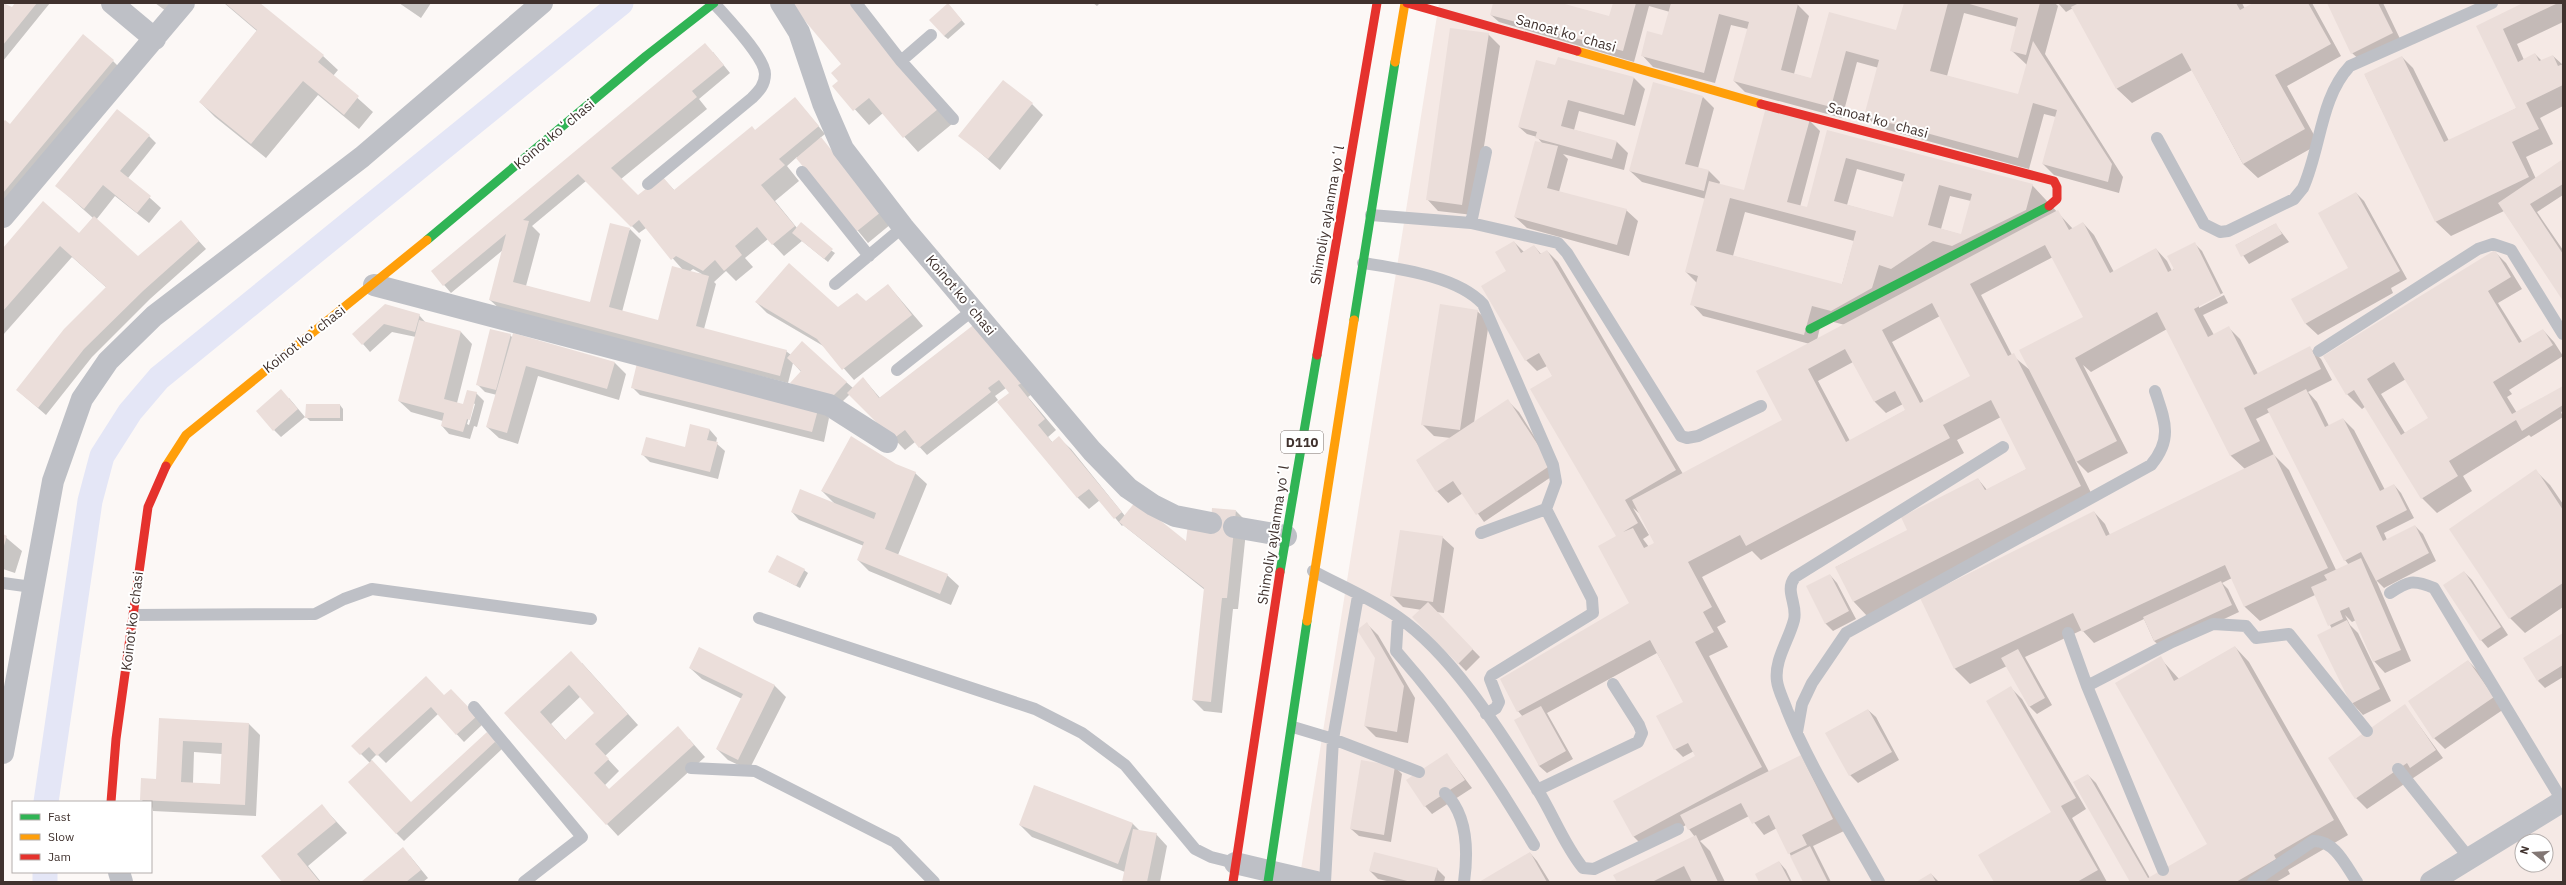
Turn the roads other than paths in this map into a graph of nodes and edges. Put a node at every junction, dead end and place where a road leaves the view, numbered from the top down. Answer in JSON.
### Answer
{"nodes":[{"id":1,"x":112,"y":3,"type":"edge"},
{"id":2,"x":184,"y":3,"type":"edge"},
{"id":3,"x":542,"y":3,"type":"edge"},
{"id":4,"x":714,"y":3,"type":"edge"},
{"id":5,"x":781,"y":3,"type":"edge"},
{"id":6,"x":856,"y":3,"type":"edge"},
{"id":7,"x":1377,"y":3,"type":"edge"},
{"id":8,"x":1406,"y":3,"type":"edge"},
{"id":9,"x":2492,"y":3,"type":"edge"},
{"id":10,"x":931,"y":35,"type":"dead end"},
{"id":11,"x":155,"y":39,"type":"junction"},
{"id":12,"x":901,"y":61,"type":"junction"},
{"id":13,"x":954,"y":119,"type":"dead end"},
{"id":14,"x":2157,"y":138,"type":"dead end"},
{"id":15,"x":1486,"y":152,"type":"dead end"},
{"id":16,"x":802,"y":172,"type":"dead end"},
{"id":17,"x":648,"y":184,"type":"dead end"},
{"id":18,"x":1370,"y":215,"type":"junction"},
{"id":19,"x":3,"y":217,"type":"edge"},
{"id":20,"x":1471,"y":222,"type":"junction"},
{"id":21,"x":903,"y":227,"type":"junction"},
{"id":22,"x":869,"y":256,"type":"junction"},
{"id":23,"x":1362,"y":263,"type":"junction"},
{"id":24,"x":835,"y":284,"type":"dead end"},
{"id":25,"x":374,"y":285,"type":"junction"},
{"id":26,"x":973,"y":310,"type":"junction"},
{"id":27,"x":1810,"y":329,"type":"dead end"},
{"id":28,"x":2563,"y":334,"type":"edge"},
{"id":29,"x":2319,"y":351,"type":"dead end"},
{"id":30,"x":897,"y":370,"type":"dead end"},
{"id":31,"x":2156,"y":391,"type":"dead end"},
{"id":32,"x":1761,"y":406,"type":"dead end"},
{"id":33,"x":887,"y":442,"type":"dead end"},
{"id":34,"x":2003,"y":447,"type":"dead end"},
{"id":35,"x":1546,"y":509,"type":"junction"},
{"id":36,"x":1211,"y":523,"type":"dead end"},
{"id":37,"x":1234,"y":527,"type":"dead end"},
{"id":38,"x":1481,"y":533,"type":"dead end"},
{"id":39,"x":1286,"y":536,"type":"junction"},
{"id":40,"x":1313,"y":571,"type":"junction"},
{"id":41,"x":3,"y":583,"type":"edge"},
{"id":42,"x":32,"y":587,"type":"junction"},
{"id":43,"x":2390,"y":593,"type":"dead end"},
{"id":44,"x":1358,"y":596,"type":"junction"},
{"id":45,"x":134,"y":615,"type":"junction"},
{"id":46,"x":1398,"y":617,"type":"junction"},
{"id":47,"x":759,"y":618,"type":"dead end"},
{"id":48,"x":591,"y":619,"type":"dead end"},
{"id":49,"x":2068,"y":633,"type":"dead end"},
{"id":50,"x":1613,"y":684,"type":"dead end"},
{"id":51,"x":2087,"y":686,"type":"junction"},
{"id":52,"x":474,"y":707,"type":"dead end"},
{"id":53,"x":1486,"y":714,"type":"junction"},
{"id":54,"x":1293,"y":727,"type":"junction"},
{"id":55,"x":2367,"y":731,"type":"dead end"},
{"id":56,"x":1796,"y":733,"type":"junction"},
{"id":57,"x":1333,"y":739,"type":"junction"},
{"id":58,"x":3,"y":753,"type":"edge"},
{"id":59,"x":691,"y":768,"type":"dead end"},
{"id":60,"x":2398,"y":769,"type":"dead end"},
{"id":61,"x":1419,"y":772,"type":"dead end"},
{"id":62,"x":1537,"y":790,"type":"junction"},
{"id":63,"x":1445,"y":793,"type":"dead end"},
{"id":64,"x":111,"y":801,"type":"edge"},
{"id":65,"x":2563,"y":801,"type":"edge"},
{"id":66,"x":1678,"y":829,"type":"dead end"},
{"id":67,"x":1534,"y":845,"type":"dead end"},
{"id":68,"x":2470,"y":860,"type":"junction"},
{"id":69,"x":2163,"y":870,"type":"dead end"},
{"id":70,"x":1234,"y":872,"type":"edge"},
{"id":71,"x":1269,"y":876,"type":"edge"},
{"id":72,"x":524,"y":882,"type":"edge"},
{"id":73,"x":934,"y":882,"type":"edge"},
{"id":74,"x":1316,"y":882,"type":"edge"},
{"id":75,"x":1325,"y":882,"type":"edge"},
{"id":76,"x":1464,"y":882,"type":"edge"},
{"id":77,"x":1879,"y":882,"type":"edge"},
{"id":78,"x":2253,"y":882,"type":"edge"},
{"id":79,"x":2357,"y":882,"type":"edge"},
{"id":80,"x":2431,"y":882,"type":"edge"}],
"edges":[{"from":1,"to":11,"type":"street"},
{"from":2,"to":11,"type":"street"},
{"from":3,"to":42,"type":"street"},
{"from":4,"to":17,"type":"lane"},
{"from":4,"to":25,"type":"street","name":"Koinot koʻchasi"},
{"from":5,"to":21,"type":"street","name":"Koinot koʻchasi"},
{"from":6,"to":12,"type":"lane"},
{"from":7,"to":39,"type":"street","name":"Shimoliy aylanma yoʻl","number":"D110"},
{"from":8,"to":18,"type":"street","number":"D110"},
{"from":8,"to":27,"type":"street","name":"Sanoat koʻchasi"},
{"from":9,"to":14,"type":"lane"},
{"from":10,"to":12,"type":"lane"},
{"from":11,"to":19,"type":"street"},
{"from":12,"to":13,"type":"lane"},
{"from":15,"to":20,"type":"lane"},
{"from":16,"to":22,"type":"lane"},
{"from":18,"to":20,"type":"lane"},
{"from":18,"to":23,"type":"street","number":"D110"},
{"from":20,"to":32,"type":"lane"},
{"from":21,"to":22,"type":"lane"},
{"from":21,"to":26,"type":"street","name":"Koinot koʻchasi"},
{"from":22,"to":24,"type":"lane"},
{"from":23,"to":35,"type":"lane"},
{"from":23,"to":40,"type":"street","number":"D110"},
{"from":25,"to":33,"type":"street"},
{"from":25,"to":45,"type":"street","name":"Koinot koʻchasi"},
{"from":26,"to":30,"type":"lane"},
{"from":26,"to":36,"type":"street","name":"Koinot koʻchasi"},
{"from":28,"to":29,"type":"lane"},
{"from":31,"to":56,"type":"lane"},
{"from":34,"to":56,"type":"lane"},
{"from":35,"to":38,"type":"lane"},
{"from":35,"to":53,"type":"lane"},
{"from":37,"to":39,"type":"street"},
{"from":39,"to":70,"type":"street","name":"Shimoliy aylanma yoʻl","number":"D110"},
{"from":40,"to":44,"type":"lane"},
{"from":40,"to":54,"type":"street","number":"D110"},
{"from":41,"to":42,"type":"lane"},
{"from":42,"to":58,"type":"street"},
{"from":43,"to":65,"type":"lane"},
{"from":44,"to":46,"type":"lane"},
{"from":44,"to":57,"type":"lane"},
{"from":45,"to":48,"type":"lane"},
{"from":45,"to":64,"type":"street","name":"Koinot koʻchasi"},
{"from":46,"to":53,"type":"lane"},
{"from":46,"to":67,"type":"lane"},
{"from":47,"to":70,"type":"lane"},
{"from":49,"to":51,"type":"lane"},
{"from":50,"to":62,"type":"lane"},
{"from":51,"to":55,"type":"lane"},
{"from":51,"to":69,"type":"lane"},
{"from":52,"to":72,"type":"lane"},
{"from":53,"to":62,"type":"lane"},
{"from":54,"to":57,"type":"lane"},
{"from":54,"to":71,"type":"street","number":"D110"},
{"from":56,"to":77,"type":"lane"},
{"from":57,"to":61,"type":"lane"},
{"from":57,"to":75,"type":"lane"},
{"from":59,"to":73,"type":"lane"},
{"from":60,"to":68,"type":"lane"},
{"from":62,"to":66,"type":"lane"},
{"from":63,"to":76,"type":"lane"},
{"from":65,"to":68,"type":"street"},
{"from":68,"to":80,"type":"street"},
{"from":70,"to":71,"type":"street"},
{"from":71,"to":74,"type":"street"},
{"from":78,"to":79,"type":"lane"}]}
